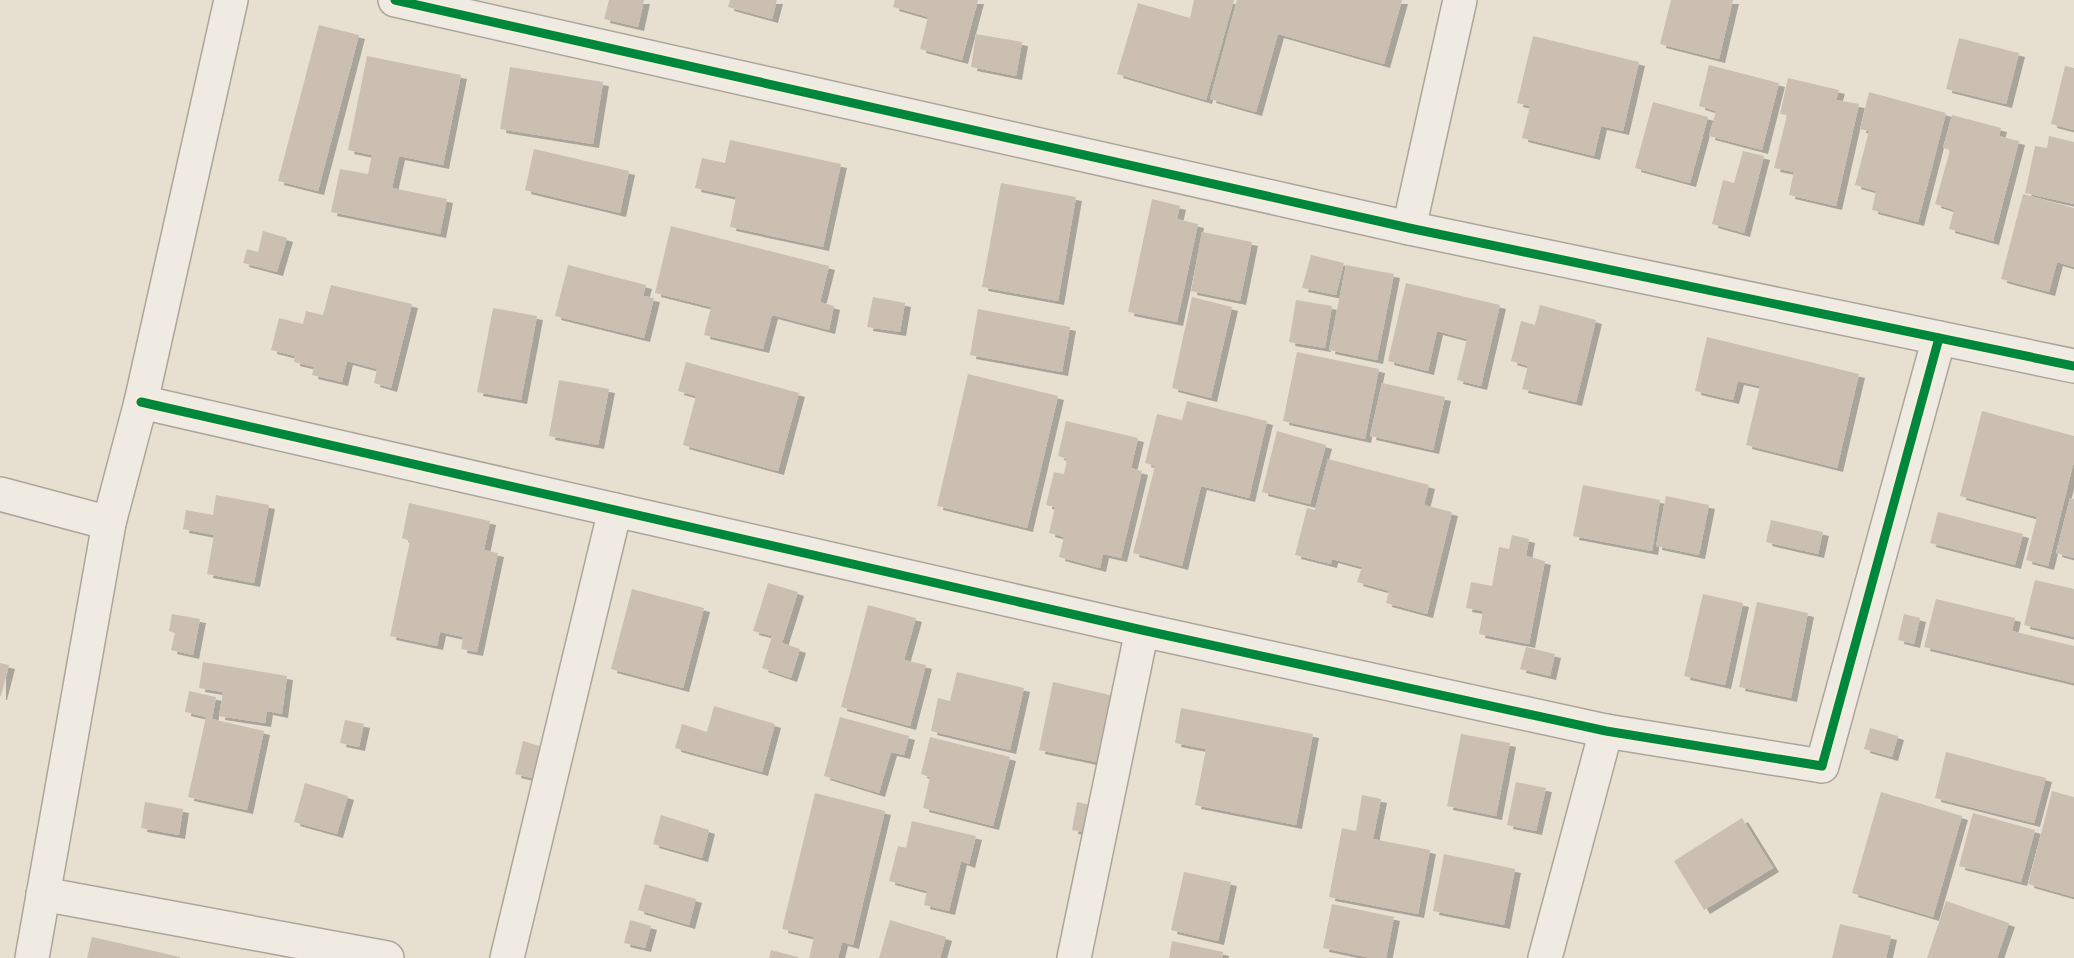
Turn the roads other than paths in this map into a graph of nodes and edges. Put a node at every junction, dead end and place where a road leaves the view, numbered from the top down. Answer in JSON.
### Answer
{"nodes":[{"id":1,"x":231,"y":0,"type":"edge"},
{"id":2,"x":395,"y":0,"type":"edge"},
{"id":3,"x":1460,"y":0,"type":"edge"},
{"id":4,"x":1409,"y":228,"type":"junction"},
{"id":5,"x":1939,"y":338,"type":"junction"},
{"id":6,"x":2074,"y":366,"type":"edge"},
{"id":7,"x":141,"y":402,"type":"junction"},
{"id":8,"x":0,"y":494,"type":"edge"},
{"id":9,"x":615,"y":510,"type":"junction"},
{"id":10,"x":109,"y":523,"type":"junction"},
{"id":11,"x":1142,"y":630,"type":"junction"},
{"id":12,"x":1606,"y":731,"type":"junction"},
{"id":13,"x":43,"y":894,"type":"junction"},
{"id":14,"x":32,"y":958,"type":"edge"},
{"id":15,"x":387,"y":958,"type":"edge"},
{"id":16,"x":507,"y":958,"type":"edge"},
{"id":17,"x":1074,"y":958,"type":"edge"},
{"id":18,"x":1545,"y":958,"type":"edge"}],
"edges":[{"from":1,"to":7,"type":"street"},
{"from":2,"to":4,"type":"street"},
{"from":3,"to":4,"type":"street"},
{"from":4,"to":5,"type":"street"},
{"from":5,"to":6,"type":"street"},
{"from":5,"to":12,"type":"street"},
{"from":7,"to":9,"type":"street"},
{"from":7,"to":10,"type":"street"},
{"from":8,"to":10,"type":"street"},
{"from":9,"to":11,"type":"street"},
{"from":9,"to":16,"type":"street"},
{"from":10,"to":13,"type":"street"},
{"from":11,"to":12,"type":"street"},
{"from":11,"to":17,"type":"street"},
{"from":12,"to":18,"type":"street"},
{"from":13,"to":14,"type":"street"},
{"from":13,"to":15,"type":"street"}]}
